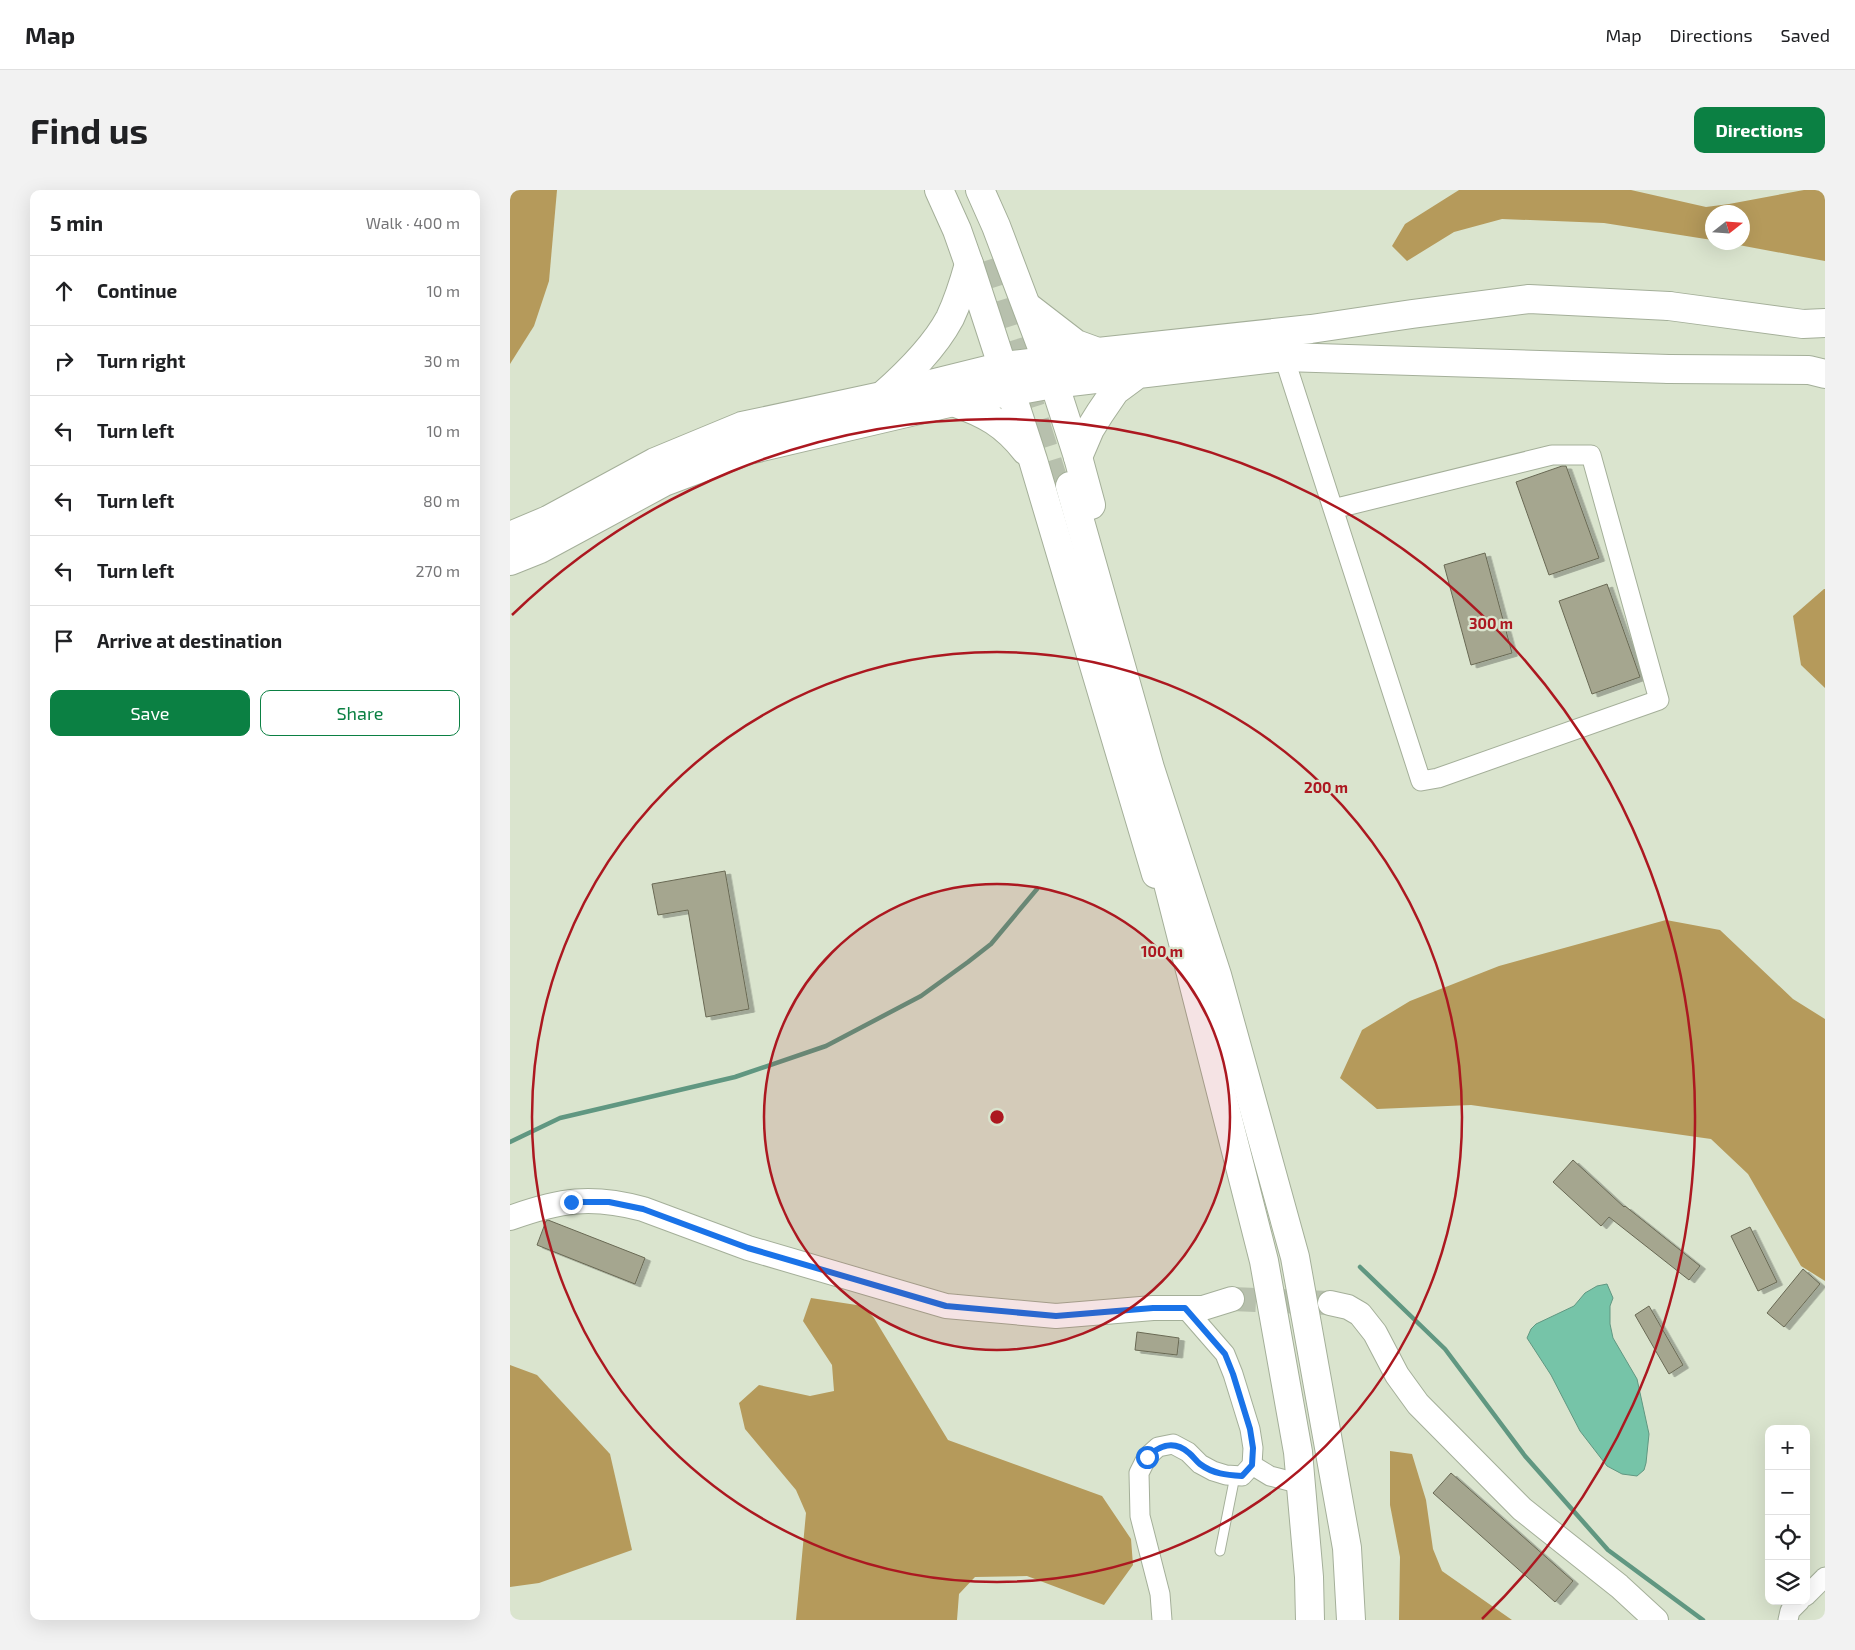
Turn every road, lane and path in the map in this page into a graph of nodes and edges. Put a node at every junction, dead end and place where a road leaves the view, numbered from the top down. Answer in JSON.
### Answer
{"nodes":[{"id":1,"x":939,"y":190,"type":"edge"},
{"id":2,"x":952,"y":190,"type":"edge"},
{"id":3,"x":965,"y":190,"type":"edge"},
{"id":4,"x":980,"y":190,"type":"edge"},
{"id":5,"x":983,"y":260,"type":"junction"},
{"id":6,"x":1028,"y":307,"type":"junction"},
{"id":7,"x":1818,"y":327,"type":"edge"},
{"id":8,"x":1098,"y":352,"type":"junction"},
{"id":9,"x":1284,"y":357,"type":"junction"},
{"id":10,"x":1050,"y":373,"type":"junction"},
{"id":11,"x":1138,"y":374,"type":"junction"},
{"id":12,"x":1825,"y":374,"type":"edge"},
{"id":13,"x":1006,"y":379,"type":"junction"},
{"id":14,"x":882,"y":396,"type":"junction"},
{"id":15,"x":952,"y":402,"type":"junction"},
{"id":16,"x":1078,"y":457,"type":"junction"},
{"id":17,"x":1033,"y":460,"type":"junction"},
{"id":18,"x":1064,"y":490,"type":"tunnel mouth"},
{"id":19,"x":1332,"y":509,"type":"junction"},
{"id":20,"x":510,"y":536,"type":"edge"},
{"id":21,"x":510,"y":562,"type":"edge"},
{"id":22,"x":1204,"y":977,"type":"junction"},
{"id":23,"x":510,"y":1218,"type":"edge"},
{"id":24,"x":1232,"y":1298,"type":"tunnel mouth"},
{"id":25,"x":1330,"y":1303,"type":"tunnel mouth"},
{"id":26,"x":1185,"y":1308,"type":"junction"},
{"id":27,"x":1252,"y":1465,"type":"junction"},
{"id":28,"x":1236,"y":1476,"type":"junction"},
{"id":29,"x":1301,"y":1484,"type":"junction"},
{"id":30,"x":1220,"y":1550,"type":"dead end"},
{"id":31,"x":1825,"y":1577,"type":"edge"},
{"id":32,"x":1810,"y":1592,"type":"edge"},
{"id":33,"x":1796,"y":1605,"type":"edge"},
{"id":34,"x":1162,"y":1620,"type":"edge"},
{"id":35,"x":1310,"y":1620,"type":"edge"},
{"id":36,"x":1351,"y":1620,"type":"edge"},
{"id":37,"x":1656,"y":1620,"type":"edge"},
{"id":38,"x":1788,"y":1620,"type":"edge"}],
"edges":[{"from":1,"to":5,"type":"main road"},
{"from":2,"to":5,"type":"main road"},
{"from":3,"to":5,"type":"main road"},
{"from":4,"to":6,"type":"main road"},
{"from":5,"to":13,"type":"main road"},
{"from":5,"to":14,"type":"main road"},
{"from":6,"to":8,"type":"main road"},
{"from":6,"to":10,"type":"main road"},
{"from":7,"to":8,"type":"main road"},
{"from":8,"to":10,"type":"main road"},
{"from":9,"to":11,"type":"main road"},
{"from":9,"to":12,"type":"main road"},
{"from":9,"to":19,"type":"street"},
{"from":10,"to":11,"type":"main road"},
{"from":10,"to":13,"type":"main road"},
{"from":10,"to":16,"type":"main road"},
{"from":11,"to":16,"type":"main road"},
{"from":13,"to":14,"type":"main road"},
{"from":13,"to":15,"type":"main road"},
{"from":13,"to":17,"type":"main road"},
{"from":14,"to":20,"type":"main road"},
{"from":15,"to":17,"type":"main road"},
{"from":15,"to":21,"type":"main road"},
{"from":16,"to":22,"type":"main road"},
{"from":17,"to":22,"type":"main road"},
{"from":18,"to":22,"type":"main road"},
{"from":19,"to":19,"type":"street"},
{"from":22,"to":29,"type":"main road"},
{"from":22,"to":36,"type":"main road"},
{"from":23,"to":26,"type":"street"},
{"from":24,"to":26,"type":"street"},
{"from":25,"to":37,"type":"street"},
{"from":26,"to":27,"type":"street"},
{"from":27,"to":28,"type":"street"},
{"from":27,"to":29,"type":"street"},
{"from":28,"to":30,"type":"lane"},
{"from":28,"to":34,"type":"street"},
{"from":29,"to":35,"type":"main road"},
{"from":31,"to":32,"type":"street"},
{"from":33,"to":38,"type":"street"}]}
